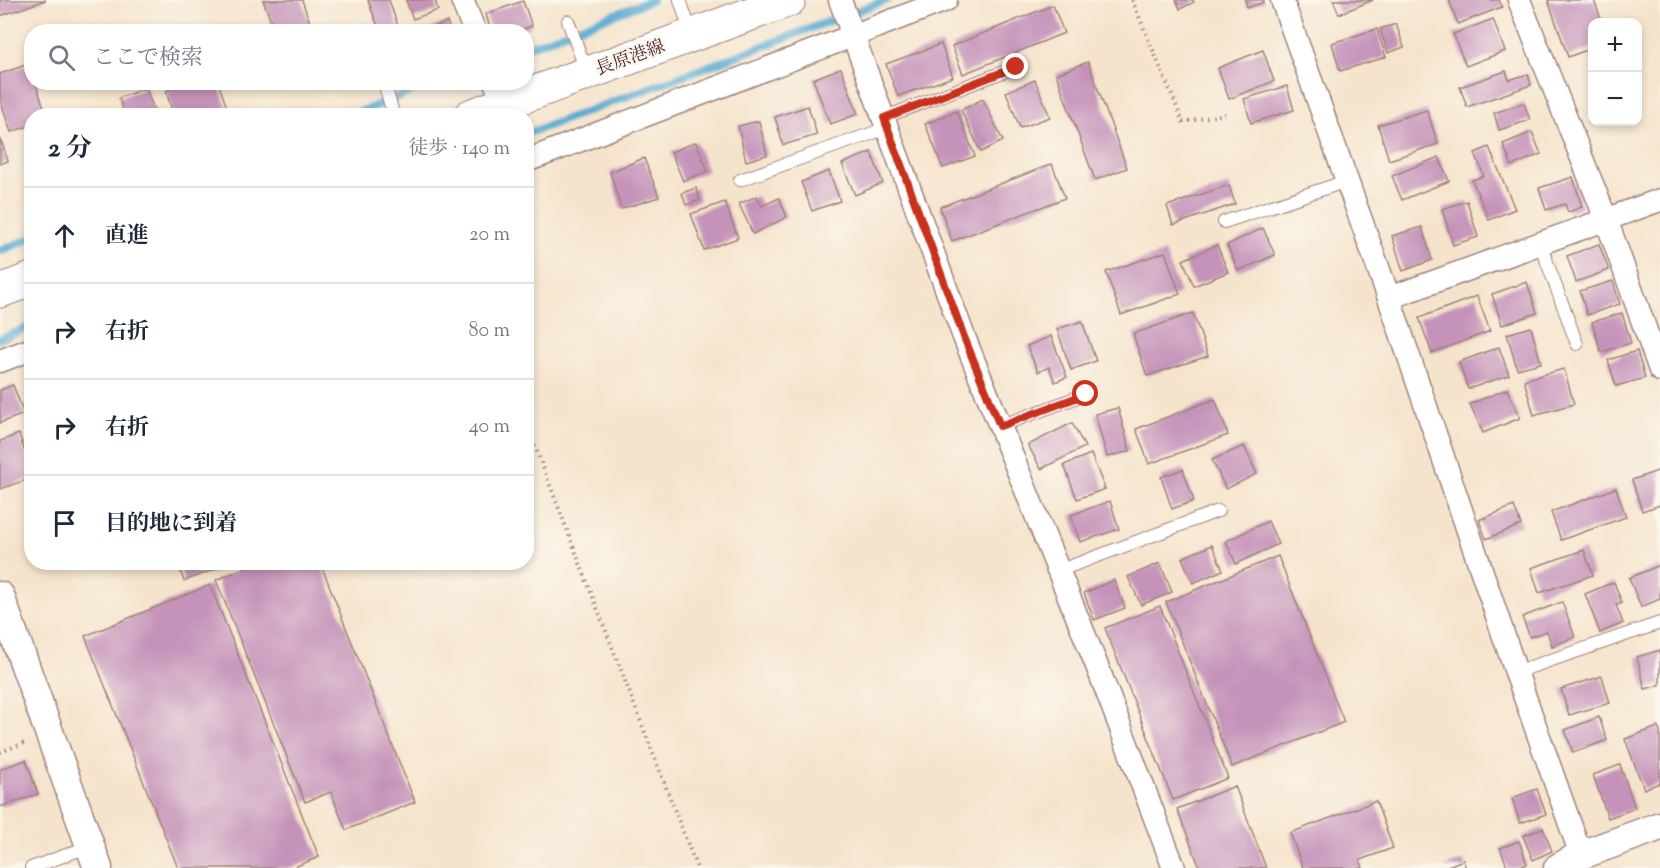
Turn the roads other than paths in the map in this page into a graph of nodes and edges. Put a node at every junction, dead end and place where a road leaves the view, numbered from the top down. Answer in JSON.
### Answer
{"nodes":[{"id":1,"x":462,"y":0,"type":"edge"},
{"id":2,"x":680,"y":0,"type":"edge"},
{"id":3,"x":789,"y":0,"type":"edge"},
{"id":4,"x":840,"y":0,"type":"edge"},
{"id":5,"x":946,"y":0,"type":"edge"},
{"id":6,"x":1282,"y":0,"type":"edge"},
{"id":7,"x":1519,"y":0,"type":"edge"},
{"id":8,"x":756,"y":6,"type":"edge"},
{"id":9,"x":568,"y":21,"type":"dead end"},
{"id":10,"x":472,"y":24,"type":"edge"},
{"id":11,"x":691,"y":35,"type":"junction"},
{"id":12,"x":853,"y":35,"type":"junction"},
{"id":13,"x":1016,"y":67,"type":"dead end"},
{"id":14,"x":587,"y":73,"type":"junction"},
{"id":15,"x":534,"y":85,"type":"edge"},
{"id":16,"x":386,"y":90,"type":"edge"},
{"id":17,"x":499,"y":93,"type":"edge"},
{"id":18,"x":392,"y":108,"type":"edge"},
{"id":19,"x":480,"y":108,"type":"edge"},
{"id":20,"x":885,"y":123,"type":"junction"},
{"id":21,"x":534,"y":158,"type":"edge"},
{"id":22,"x":740,"y":180,"type":"dead end"},
{"id":23,"x":1347,"y":181,"type":"junction"},
{"id":24,"x":1660,"y":200,"type":"edge"},
{"id":25,"x":1606,"y":219,"type":"junction"},
{"id":26,"x":1224,"y":222,"type":"dead end"},
{"id":27,"x":1540,"y":243,"type":"junction"},
{"id":28,"x":24,"y":282,"type":"edge"},
{"id":29,"x":0,"y":291,"type":"edge"},
{"id":30,"x":1389,"y":298,"type":"junction"},
{"id":31,"x":1577,"y":344,"type":"dead end"},
{"id":32,"x":24,"y":352,"type":"edge"},
{"id":33,"x":0,"y":361,"type":"edge"},
{"id":34,"x":1660,"y":370,"type":"edge"},
{"id":35,"x":1086,"y":394,"type":"dead end"},
{"id":36,"x":1000,"y":426,"type":"junction"},
{"id":37,"x":1218,"y":511,"type":"dead end"},
{"id":38,"x":1058,"y":571,"type":"junction"},
{"id":39,"x":0,"y":596,"type":"edge"},
{"id":40,"x":1660,"y":623,"type":"edge"},
{"id":41,"x":1516,"y":672,"type":"junction"},
{"id":42,"x":1660,"y":825,"type":"edge"},
{"id":43,"x":94,"y":857,"type":"edge"},
{"id":44,"x":1569,"y":862,"type":"edge"},
{"id":45,"x":32,"y":868,"type":"edge"},
{"id":46,"x":1174,"y":868,"type":"edge"}],
"edges":[{"from":1,"to":10,"type":"street"},
{"from":2,"to":11,"type":"lane"},
{"from":3,"to":8,"type":"main road","name":"長原港線"},
{"from":4,"to":12,"type":"street"},
{"from":5,"to":12,"type":"street"},
{"from":6,"to":23,"type":"street"},
{"from":7,"to":25,"type":"street"},
{"from":8,"to":11,"type":"main road","name":"長原港線"},
{"from":9,"to":14,"type":"lane"},
{"from":11,"to":14,"type":"main road","name":"長原港線"},
{"from":12,"to":20,"type":"street"},
{"from":12,"to":21,"type":"street"},
{"from":13,"to":20,"type":"lane"},
{"from":14,"to":15,"type":"main road","name":"長原港線"},
{"from":16,"to":18,"type":"lane"},
{"from":17,"to":19,"type":"main road","name":"長原港線"},
{"from":20,"to":22,"type":"lane"},
{"from":20,"to":36,"type":"street"},
{"from":23,"to":26,"type":"lane"},
{"from":23,"to":30,"type":"street"},
{"from":24,"to":25,"type":"street"},
{"from":25,"to":27,"type":"street"},
{"from":25,"to":34,"type":"street"},
{"from":27,"to":30,"type":"street"},
{"from":27,"to":31,"type":"lane"},
{"from":28,"to":29,"type":"main road"},
{"from":30,"to":41,"type":"street"},
{"from":32,"to":33,"type":"street"},
{"from":35,"to":36,"type":"lane"},
{"from":36,"to":38,"type":"street"},
{"from":37,"to":38,"type":"lane"},
{"from":38,"to":46,"type":"street"},
{"from":39,"to":43,"type":"street"},
{"from":40,"to":41,"type":"lane"},
{"from":41,"to":44,"type":"street"},
{"from":42,"to":44,"type":"street"},
{"from":43,"to":45,"type":"lane"}]}
